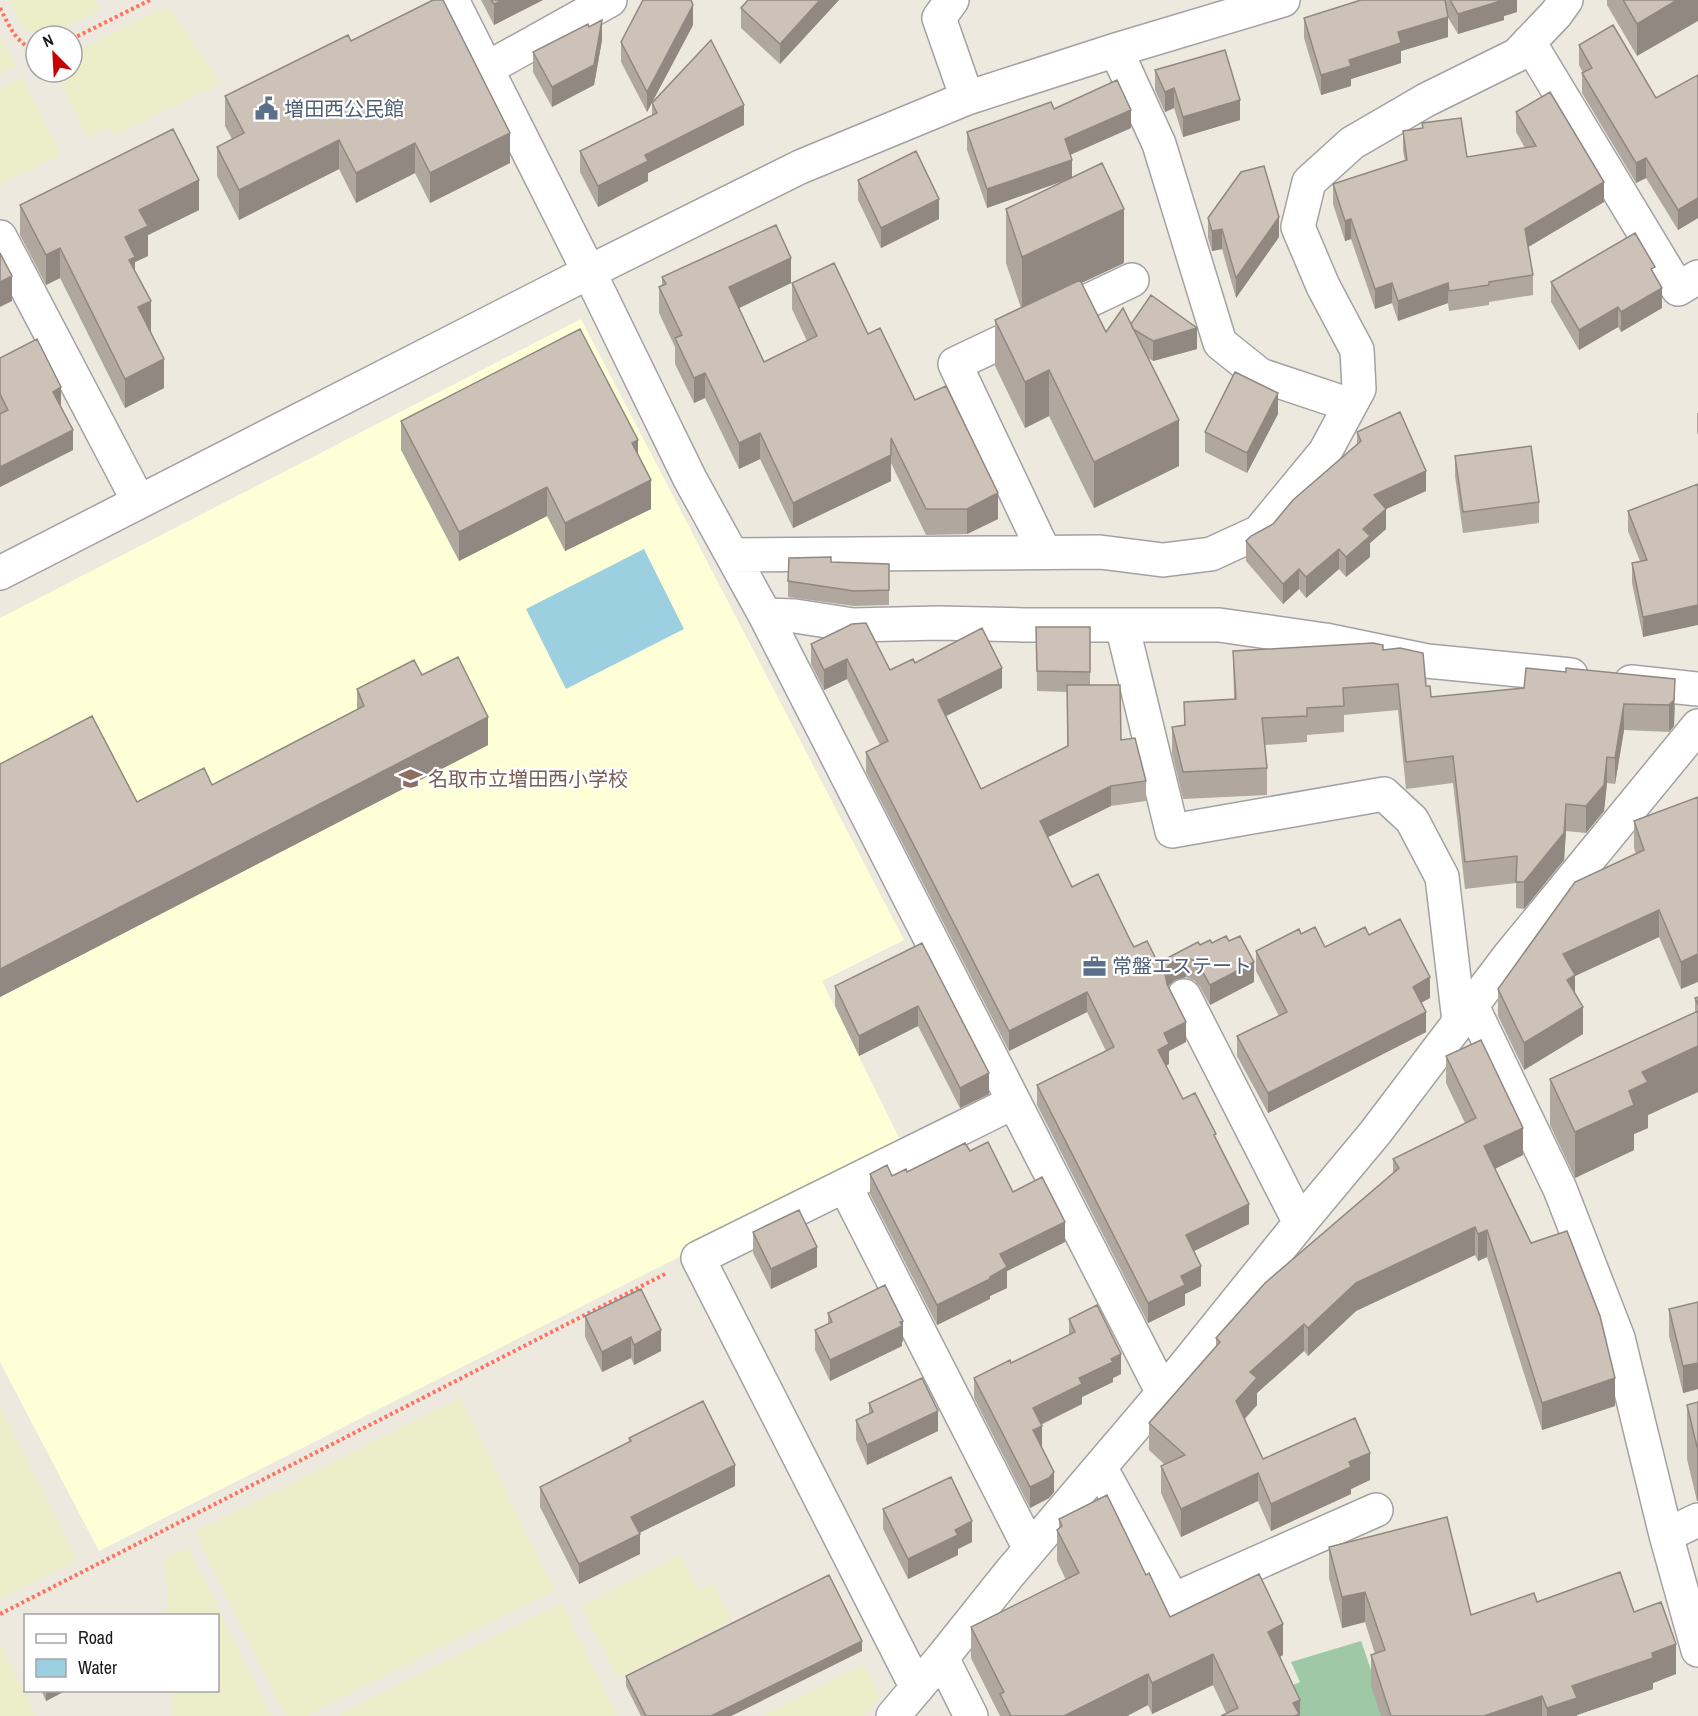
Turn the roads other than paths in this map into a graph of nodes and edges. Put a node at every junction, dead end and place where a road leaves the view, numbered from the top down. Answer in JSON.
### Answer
{"nodes":[{"id":1,"x":452,"y":0,"type":"edge"},
{"id":2,"x":610,"y":0,"type":"edge"},
{"id":3,"x":952,"y":0,"type":"edge"},
{"id":4,"x":1283,"y":0,"type":"edge"},
{"id":5,"x":1566,"y":0,"type":"edge"},
{"id":6,"x":1529,"y":42,"type":"junction"},
{"id":7,"x":1116,"y":50,"type":"junction"},
{"id":8,"x":486,"y":69,"type":"junction"},
{"id":9,"x":967,"y":98,"type":"junction"},
{"id":10,"x":0,"y":237,"type":"edge"},
{"id":11,"x":589,"y":272,"type":"junction"},
{"id":12,"x":1698,"y":277,"type":"edge"},
{"id":13,"x":1132,"y":280,"type":"dead end"},
{"id":14,"x":1350,"y":405,"type":"junction"},
{"id":15,"x":139,"y":502,"type":"junction"},
{"id":16,"x":1044,"y":552,"type":"junction"},
{"id":17,"x":732,"y":555,"type":"junction"},
{"id":18,"x":0,"y":573,"type":"edge"},
{"id":19,"x":765,"y":615,"type":"junction"},
{"id":20,"x":1122,"y":625,"type":"junction"},
{"id":21,"x":1698,"y":689,"type":"edge"},
{"id":22,"x":1698,"y":726,"type":"edge"},
{"id":23,"x":1184,"y":996,"type":"dead end"},
{"id":24,"x":1466,"y":1014,"type":"junction"},
{"id":25,"x":1014,"y":1102,"type":"junction"},
{"id":26,"x":845,"y":1186,"type":"junction"},
{"id":27,"x":1300,"y":1222,"type":"junction"},
{"id":28,"x":1163,"y":1393,"type":"junction"},
{"id":29,"x":1100,"y":1467,"type":"junction"},
{"id":30,"x":1376,"y":1510,"type":"dead end"},
{"id":31,"x":1698,"y":1520,"type":"edge"},
{"id":32,"x":1666,"y":1535,"type":"junction"},
{"id":33,"x":1030,"y":1549,"type":"junction"},
{"id":34,"x":1698,"y":1650,"type":"edge"},
{"id":35,"x":942,"y":1658,"type":"junction"},
{"id":36,"x":917,"y":1688,"type":"junction"},
{"id":37,"x":893,"y":1716,"type":"edge"},
{"id":38,"x":972,"y":1716,"type":"edge"}],
"edges":[{"from":1,"to":8,"type":"street"},
{"from":2,"to":8,"type":"street"},
{"from":3,"to":9,"type":"street"},
{"from":4,"to":7,"type":"street"},
{"from":5,"to":6,"type":"street"},
{"from":6,"to":12,"type":"street"},
{"from":6,"to":14,"type":"street"},
{"from":7,"to":9,"type":"street"},
{"from":7,"to":14,"type":"street"},
{"from":8,"to":11,"type":"street"},
{"from":9,"to":11,"type":"street"},
{"from":10,"to":15,"type":"street"},
{"from":11,"to":15,"type":"street"},
{"from":11,"to":17,"type":"street"},
{"from":13,"to":16,"type":"street"},
{"from":14,"to":16,"type":"street"},
{"from":15,"to":18,"type":"street"},
{"from":16,"to":17,"type":"street"},
{"from":17,"to":19,"type":"street"},
{"from":19,"to":20,"type":"street"},
{"from":19,"to":25,"type":"street"},
{"from":20,"to":21,"type":"street"},
{"from":20,"to":24,"type":"street"},
{"from":22,"to":24,"type":"street"},
{"from":23,"to":27,"type":"street"},
{"from":24,"to":27,"type":"street"},
{"from":24,"to":32,"type":"street"},
{"from":25,"to":26,"type":"street"},
{"from":25,"to":28,"type":"street"},
{"from":26,"to":33,"type":"street"},
{"from":26,"to":36,"type":"street"},
{"from":27,"to":28,"type":"street"},
{"from":28,"to":29,"type":"street"},
{"from":29,"to":30,"type":"street"},
{"from":29,"to":33,"type":"street"},
{"from":31,"to":32,"type":"street"},
{"from":32,"to":34,"type":"street"},
{"from":33,"to":35,"type":"street"},
{"from":35,"to":36,"type":"street"},
{"from":35,"to":38,"type":"street"},
{"from":36,"to":37,"type":"street"}]}
